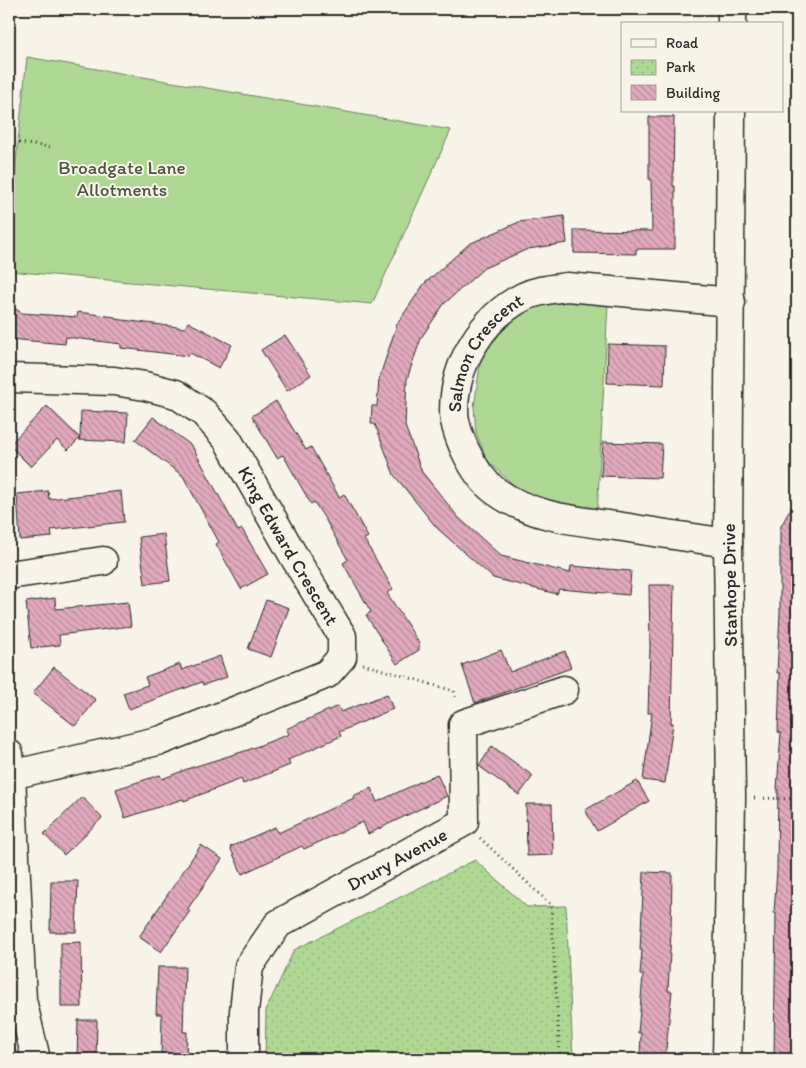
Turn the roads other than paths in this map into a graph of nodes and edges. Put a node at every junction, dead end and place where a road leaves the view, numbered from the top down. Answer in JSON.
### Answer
{"nodes":[{"id":1,"x":732,"y":9,"type":"edge"},
{"id":2,"x":732,"y":22,"type":"edge"},
{"id":3,"x":732,"y":112,"type":"edge"},
{"id":4,"x":730,"y":302,"type":"junction"},
{"id":5,"x":9,"y":378,"type":"edge"},
{"id":6,"x":728,"y":543,"type":"junction"},
{"id":7,"x":103,"y":561,"type":"dead end"},
{"id":8,"x":9,"y":575,"type":"edge"},
{"id":9,"x":564,"y":690,"type":"dead end"},
{"id":10,"x":10,"y":765,"type":"edge"},
{"id":11,"x":16,"y":999,"type":"edge"},
{"id":12,"x":36,"y":1059,"type":"edge"},
{"id":13,"x":244,"y":1059,"type":"edge"},
{"id":14,"x":727,"y":1059,"type":"edge"}],
"edges":[{"from":1,"to":2,"type":"street"},
{"from":3,"to":4,"type":"street","name":"Stanhope Drive"},
{"from":4,"to":6,"type":"street","name":"Stanhope Drive"},
{"from":4,"to":6,"type":"street","name":"Salmon Crescent"},
{"from":5,"to":10,"type":"street","name":"King Edward Crescent"},
{"from":6,"to":14,"type":"street","name":"Stanhope Drive"},
{"from":7,"to":8,"type":"street"},
{"from":9,"to":13,"type":"street","name":"Drury Avenue"},
{"from":10,"to":11,"type":"street"},
{"from":11,"to":12,"type":"street"}]}
